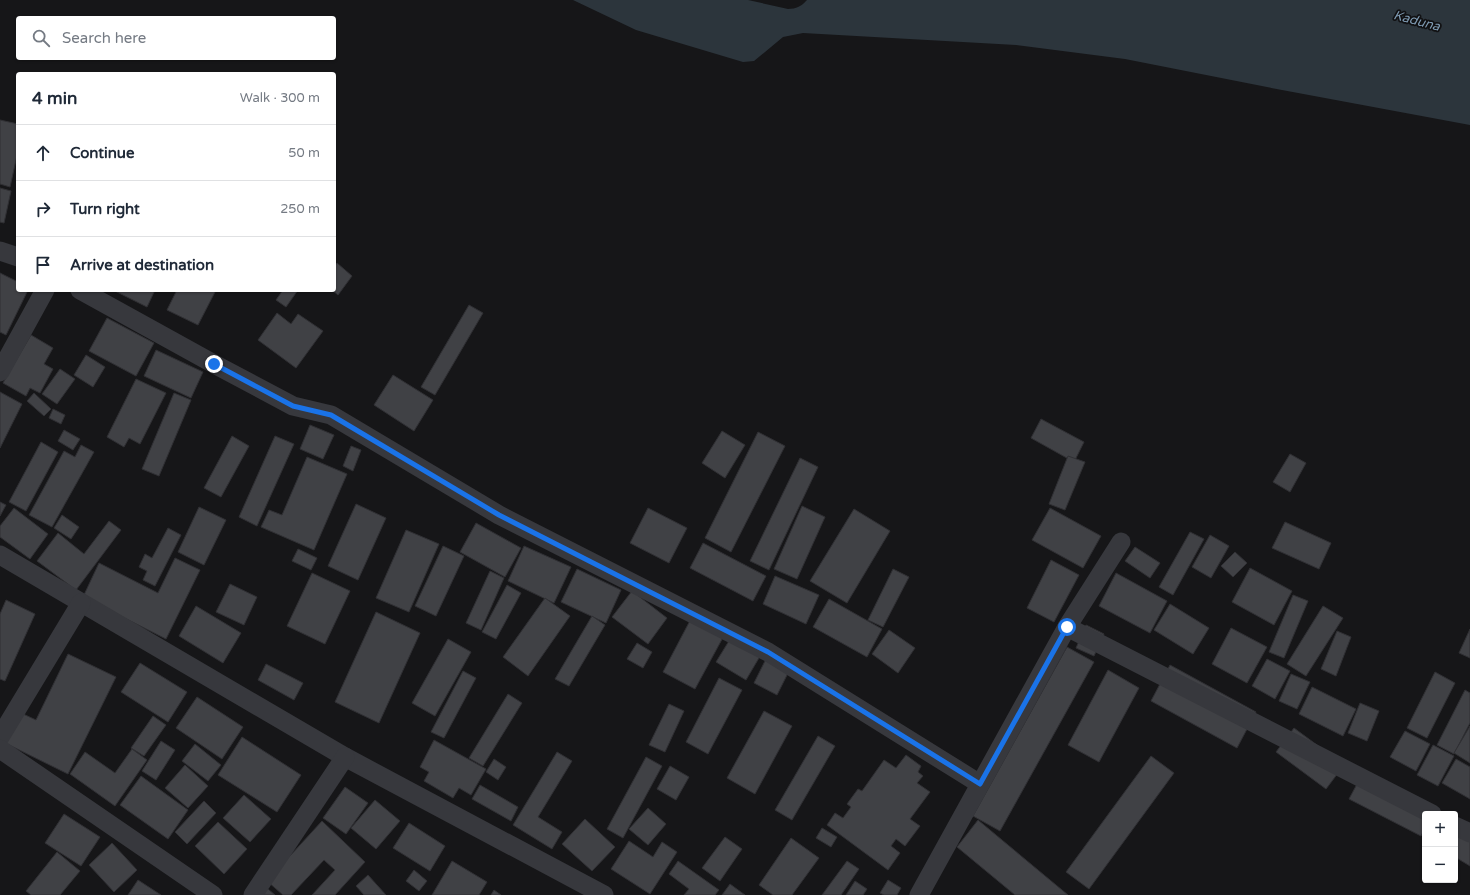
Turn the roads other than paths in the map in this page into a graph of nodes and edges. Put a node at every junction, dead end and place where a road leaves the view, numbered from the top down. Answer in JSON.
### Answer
{"nodes":[{"id":1,"x":0,"y":251,"type":"edge"},
{"id":2,"x":16,"y":256,"type":"edge"},
{"id":3,"x":44,"y":292,"type":"edge"},
{"id":4,"x":84,"y":292,"type":"edge"},
{"id":5,"x":0,"y":372,"type":"edge"},
{"id":6,"x":1120,"y":542,"type":"dead end"},
{"id":7,"x":0,"y":555,"type":"edge"},
{"id":8,"x":81,"y":603,"type":"junction"},
{"id":9,"x":1067,"y":627,"type":"junction"},
{"id":10,"x":0,"y":737,"type":"edge"},
{"id":11,"x":0,"y":749,"type":"edge"},
{"id":12,"x":345,"y":757,"type":"junction"},
{"id":13,"x":980,"y":784,"type":"junction"},
{"id":14,"x":1426,"y":811,"type":"edge"},
{"id":15,"x":1458,"y":827,"type":"edge"},
{"id":16,"x":1470,"y":833,"type":"edge"},
{"id":17,"x":213,"y":895,"type":"edge"},
{"id":18,"x":253,"y":895,"type":"edge"},
{"id":19,"x":604,"y":895,"type":"edge"},
{"id":20,"x":919,"y":895,"type":"edge"}],
"edges":[{"from":1,"to":2,"type":"street"},
{"from":3,"to":5,"type":"street"},
{"from":4,"to":13,"type":"street"},
{"from":6,"to":9,"type":"street"},
{"from":7,"to":8,"type":"street"},
{"from":8,"to":10,"type":"street"},
{"from":8,"to":12,"type":"street"},
{"from":9,"to":13,"type":"street"},
{"from":9,"to":14,"type":"street"},
{"from":11,"to":17,"type":"street"},
{"from":12,"to":18,"type":"street"},
{"from":12,"to":19,"type":"street"},
{"from":13,"to":20,"type":"street"},
{"from":15,"to":16,"type":"street"}]}
